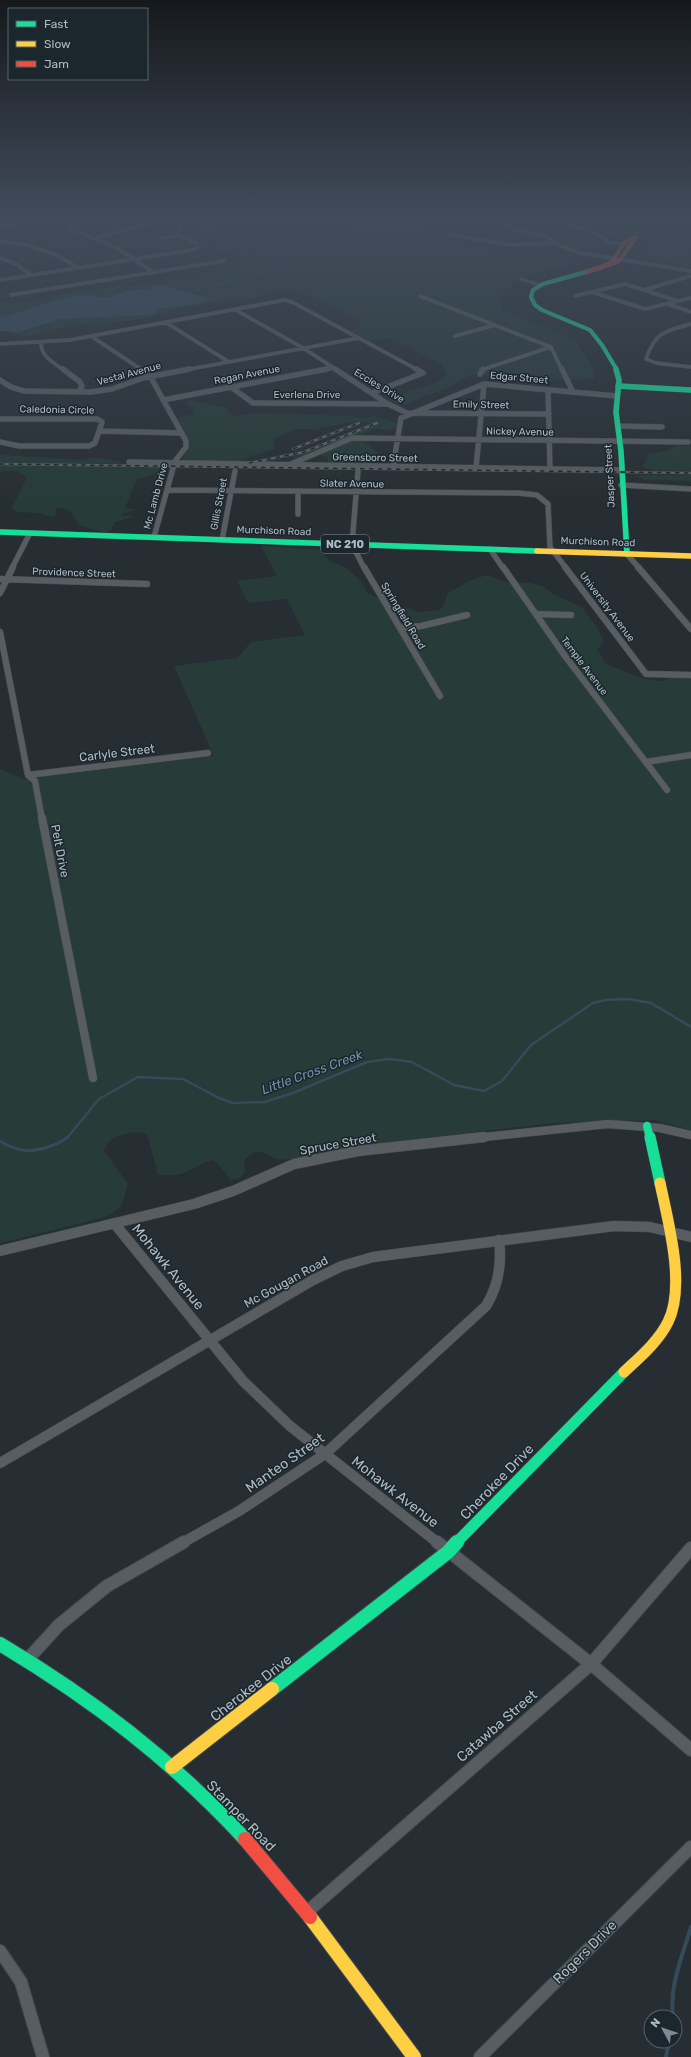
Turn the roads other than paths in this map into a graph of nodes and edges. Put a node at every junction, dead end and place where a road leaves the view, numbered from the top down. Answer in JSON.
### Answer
{"nodes":[{"id":1,"x":229,"y":310,"type":"edge"},
{"id":2,"x":236,"y":310,"type":"edge"},
{"id":3,"x":307,"y":310,"type":"edge"},
{"id":4,"x":456,"y":310,"type":"edge"},
{"id":5,"x":543,"y":310,"type":"edge"},
{"id":6,"x":165,"y":322,"type":"junction"},
{"id":7,"x":691,"y":324,"type":"edge"},
{"id":8,"x":495,"y":325,"type":"junction"},
{"id":9,"x":91,"y":336,"type":"junction"},
{"id":10,"x":455,"y":336,"type":"dead end"},
{"id":11,"x":359,"y":338,"type":"junction"},
{"id":12,"x":41,"y":343,"type":"junction"},
{"id":13,"x":0,"y":344,"type":"edge"},
{"id":14,"x":551,"y":347,"type":"junction"},
{"id":15,"x":303,"y":348,"type":"junction"},
{"id":16,"x":522,"y":357,"type":"junction"},
{"id":17,"x":229,"y":362,"type":"junction"},
{"id":18,"x":525,"y":364,"type":"dead end"},
{"id":19,"x":691,"y":367,"type":"edge"},
{"id":20,"x":334,"y":368,"type":"junction"},
{"id":21,"x":480,"y":374,"type":"dead end"},
{"id":22,"x":150,"y":376,"type":"junction"},
{"id":23,"x":0,"y":380,"type":"edge"},
{"id":24,"x":532,"y":382,"type":"dead end"},
{"id":25,"x":484,"y":384,"type":"junction"},
{"id":26,"x":618,"y":386,"type":"junction"},
{"id":27,"x":231,"y":387,"type":"junction"},
{"id":28,"x":6,"y":388,"type":"dead end"},
{"id":29,"x":11,"y":388,"type":"junction"},
{"id":30,"x":535,"y":389,"type":"junction"},
{"id":31,"x":548,"y":390,"type":"junction"},
{"id":32,"x":691,"y":390,"type":"edge"},
{"id":33,"x":79,"y":392,"type":"junction"},
{"id":34,"x":573,"y":392,"type":"junction"},
{"id":35,"x":372,"y":393,"type":"junction"},
{"id":36,"x":617,"y":396,"type":"junction"},
{"id":37,"x":163,"y":400,"type":"junction"},
{"id":38,"x":388,"y":404,"type":"junction"},
{"id":39,"x":413,"y":413,"type":"junction"},
{"id":40,"x":480,"y":414,"type":"junction"},
{"id":41,"x":549,"y":414,"type":"junction"},
{"id":42,"x":0,"y":419,"type":"edge"},
{"id":43,"x":618,"y":426,"type":"junction"},
{"id":44,"x":662,"y":427,"type":"dead end"},
{"id":45,"x":99,"y":432,"type":"junction"},
{"id":46,"x":182,"y":433,"type":"junction"},
{"id":47,"x":398,"y":439,"type":"junction"},
{"id":48,"x":478,"y":440,"type":"junction"},
{"id":49,"x":549,"y":441,"type":"junction"},
{"id":50,"x":0,"y":442,"type":"edge"},
{"id":51,"x":620,"y":442,"type":"junction"},
{"id":52,"x":688,"y":442,"type":"dead end"},
{"id":53,"x":130,"y":462,"type":"dead end"},
{"id":54,"x":175,"y":463,"type":"junction"},
{"id":55,"x":286,"y":466,"type":"junction"},
{"id":56,"x":393,"y":467,"type":"junction"},
{"id":57,"x":476,"y":468,"type":"junction"},
{"id":58,"x":550,"y":469,"type":"junction"},
{"id":59,"x":621,"y":470,"type":"junction"},
{"id":60,"x":235,"y":471,"type":"dead end"},
{"id":61,"x":358,"y":471,"type":"dead end"},
{"id":62,"x":621,"y":485,"type":"junction"},
{"id":63,"x":691,"y":489,"type":"edge"},
{"id":64,"x":167,"y":490,"type":"junction"},
{"id":65,"x":231,"y":491,"type":"junction"},
{"id":66,"x":298,"y":492,"type":"junction"},
{"id":67,"x":357,"y":493,"type":"junction"},
{"id":68,"x":298,"y":514,"type":"dead end"},
{"id":69,"x":0,"y":532,"type":"edge"},
{"id":70,"x":30,"y":533,"type":"junction"},
{"id":71,"x":154,"y":537,"type":"junction"},
{"id":72,"x":222,"y":540,"type":"junction"},
{"id":73,"x":352,"y":544,"type":"junction"},
{"id":74,"x":490,"y":549,"type":"junction"},
{"id":75,"x":554,"y":551,"type":"junction"},
{"id":76,"x":627,"y":554,"type":"junction"},
{"id":77,"x":691,"y":556,"type":"edge"},
{"id":78,"x":0,"y":579,"type":"edge"},
{"id":79,"x":7,"y":579,"type":"junction"},
{"id":80,"x":147,"y":584,"type":"dead end"},
{"id":81,"x":0,"y":593,"type":"edge"},
{"id":82,"x":536,"y":614,"type":"junction"},
{"id":83,"x":467,"y":615,"type":"dead end"},
{"id":84,"x":571,"y":615,"type":"dead end"},
{"id":85,"x":400,"y":628,"type":"junction"},
{"id":86,"x":691,"y":630,"type":"edge"},
{"id":87,"x":0,"y":632,"type":"edge"},
{"id":88,"x":691,"y":675,"type":"edge"},
{"id":89,"x":440,"y":696,"type":"dead end"},
{"id":90,"x":208,"y":753,"type":"dead end"},
{"id":91,"x":691,"y":755,"type":"edge"},
{"id":92,"x":646,"y":762,"type":"junction"},
{"id":93,"x":28,"y":775,"type":"junction"},
{"id":94,"x":667,"y":790,"type":"dead end"},
{"id":95,"x":93,"y":1078,"type":"dead end"},
{"id":96,"x":647,"y":1126,"type":"junction"},
{"id":97,"x":691,"y":1134,"type":"edge"},
{"id":98,"x":114,"y":1223,"type":"junction"},
{"id":99,"x":669,"y":1231,"type":"junction"},
{"id":100,"x":691,"y":1237,"type":"edge"},
{"id":101,"x":499,"y":1240,"type":"junction"},
{"id":102,"x":0,"y":1251,"type":"edge"},
{"id":103,"x":210,"y":1340,"type":"junction"},
{"id":104,"x":325,"y":1454,"type":"junction"},
{"id":105,"x":0,"y":1463,"type":"edge"},
{"id":106,"x":691,"y":1548,"type":"edge"},
{"id":107,"x":448,"y":1552,"type":"junction"},
{"id":108,"x":0,"y":1644,"type":"edge"},
{"id":109,"x":27,"y":1660,"type":"junction"},
{"id":110,"x":591,"y":1664,"type":"junction"},
{"id":111,"x":691,"y":1750,"type":"edge"},
{"id":112,"x":172,"y":1767,"type":"junction"},
{"id":113,"x":691,"y":1847,"type":"edge"},
{"id":114,"x":307,"y":1912,"type":"junction"},
{"id":115,"x":0,"y":1951,"type":"edge"},
{"id":116,"x":43,"y":2057,"type":"edge"},
{"id":117,"x":414,"y":2057,"type":"edge"},
{"id":118,"x":480,"y":2057,"type":"edge"}],
"edges":[{"from":1,"to":6,"type":"street"},
{"from":2,"to":15,"type":"street","name":"Eccles Drive"},
{"from":3,"to":11,"type":"street"},
{"from":4,"to":8,"type":"street"},
{"from":5,"to":26,"type":"street","name":"Jasper Street"},
{"from":6,"to":9,"type":"street"},
{"from":6,"to":17,"type":"street"},
{"from":7,"to":19,"type":"street"},
{"from":8,"to":10,"type":"street"},
{"from":8,"to":14,"type":"street"},
{"from":9,"to":12,"type":"street"},
{"from":9,"to":22,"type":"street","name":"Mc Lamb Drive"},
{"from":11,"to":15,"type":"street","name":"Vestal Avenue"},
{"from":11,"to":35,"type":"street"},
{"from":12,"to":13,"type":"street"},
{"from":12,"to":33,"type":"street"},
{"from":14,"to":16,"type":"street"},
{"from":14,"to":34,"type":"street"},
{"from":15,"to":17,"type":"street","name":"Vestal Avenue"},
{"from":15,"to":20,"type":"street","name":"Eccles Drive"},
{"from":16,"to":18,"type":"street"},
{"from":16,"to":21,"type":"street"},
{"from":17,"to":22,"type":"street","name":"Vestal Avenue"},
{"from":20,"to":27,"type":"street","name":"Regan Avenue"},
{"from":20,"to":35,"type":"street","name":"Eccles Drive"},
{"from":22,"to":33,"type":"street","name":"Vestal Avenue"},
{"from":22,"to":37,"type":"street","name":"Mc Lamb Drive"},
{"from":23,"to":29,"type":"street","name":"Vestal Avenue"},
{"from":24,"to":30,"type":"street"},
{"from":25,"to":30,"type":"street","name":"Edgar Street"},
{"from":25,"to":39,"type":"street","name":"Edgar Street"},
{"from":25,"to":40,"type":"street"},
{"from":26,"to":32,"type":"street"},
{"from":26,"to":36,"type":"street","name":"Jasper Street"},
{"from":27,"to":37,"type":"street","name":"Regan Avenue"},
{"from":27,"to":38,"type":"street","name":"Everlena Drive"},
{"from":28,"to":29,"type":"street"},
{"from":29,"to":33,"type":"street","name":"Vestal Avenue"},
{"from":30,"to":31,"type":"street","name":"Edgar Street"},
{"from":31,"to":34,"type":"street","name":"Edgar Street"},
{"from":31,"to":41,"type":"street"},
{"from":34,"to":36,"type":"street","name":"Edgar Street"},
{"from":35,"to":38,"type":"street","name":"Eccles Drive"},
{"from":36,"to":43,"type":"street","name":"Jasper Street"},
{"from":37,"to":46,"type":"street","name":"Mc Lamb Drive"},
{"from":38,"to":39,"type":"street","name":"Eccles Drive"},
{"from":39,"to":40,"type":"street","name":"Emily Street"},
{"from":39,"to":47,"type":"street","name":"Edgar Street"},
{"from":40,"to":41,"type":"street","name":"Emily Street"},
{"from":40,"to":48,"type":"street"},
{"from":41,"to":49,"type":"street"},
{"from":42,"to":45,"type":"street","name":"Caledonia Circle"},
{"from":43,"to":44,"type":"street"},
{"from":43,"to":51,"type":"street","name":"Jasper Street"},
{"from":45,"to":46,"type":"street","name":"Caledonia Circle"},
{"from":45,"to":50,"type":"street","name":"Caledonia Circle"},
{"from":46,"to":54,"type":"street","name":"Mc Lamb Drive"},
{"from":47,"to":48,"type":"street","name":"Nickey Avenue"},
{"from":47,"to":55,"type":"street","name":"Nickey Avenue"},
{"from":47,"to":56,"type":"street"},
{"from":48,"to":49,"type":"street","name":"Nickey Avenue"},
{"from":48,"to":57,"type":"street"},
{"from":49,"to":51,"type":"street","name":"Nickey Avenue"},
{"from":49,"to":58,"type":"street"},
{"from":51,"to":52,"type":"street","name":"Nickey Avenue"},
{"from":51,"to":59,"type":"street","name":"Jasper Street"},
{"from":53,"to":54,"type":"street","name":"Greensboro Street"},
{"from":54,"to":55,"type":"street","name":"Greensboro Street"},
{"from":54,"to":64,"type":"street","name":"Mc Lamb Drive"},
{"from":55,"to":56,"type":"street","name":"Greensboro Street"},
{"from":56,"to":57,"type":"street","name":"Greensboro Street"},
{"from":57,"to":58,"type":"street","name":"Greensboro Street"},
{"from":58,"to":59,"type":"street","name":"Greensboro Street"},
{"from":59,"to":62,"type":"street","name":"Jasper Street"},
{"from":60,"to":65,"type":"street","name":"Gillis Street"},
{"from":61,"to":67,"type":"street"},
{"from":62,"to":63,"type":"street"},
{"from":62,"to":76,"type":"street","name":"Jasper Street"},
{"from":64,"to":65,"type":"street","name":"Slater Avenue"},
{"from":64,"to":71,"type":"street","name":"Mc Lamb Drive"},
{"from":65,"to":66,"type":"street","name":"Slater Avenue"},
{"from":65,"to":72,"type":"street","name":"Gillis Street"},
{"from":66,"to":67,"type":"street","name":"Slater Avenue"},
{"from":66,"to":68,"type":"street"},
{"from":67,"to":73,"type":"street"},
{"from":67,"to":75,"type":"street","name":"Slater Avenue"},
{"from":69,"to":70,"type":"street","name":"Murchison Road","number":"NC 210"},
{"from":70,"to":71,"type":"street","name":"Murchison Road","number":"NC 210"},
{"from":70,"to":79,"type":"street"},
{"from":71,"to":72,"type":"street","name":"Murchison Road","number":"NC 210"},
{"from":72,"to":73,"type":"street","name":"Murchison Road","number":"NC 210"},
{"from":73,"to":74,"type":"street","name":"Murchison Road","number":"NC 210"},
{"from":73,"to":85,"type":"street","name":"Springfield Road"},
{"from":74,"to":75,"type":"street","name":"Murchison Road","number":"NC 210"},
{"from":74,"to":82,"type":"street","name":"Temple Avenue"},
{"from":75,"to":76,"type":"street","name":"Murchison Road","number":"NC 210"},
{"from":75,"to":88,"type":"street","name":"University Avenue"},
{"from":76,"to":77,"type":"street","name":"Murchison Road","number":"NC 210"},
{"from":76,"to":86,"type":"street"},
{"from":78,"to":79,"type":"street","name":"Providence Street"},
{"from":79,"to":80,"type":"street","name":"Providence Street"},
{"from":79,"to":81,"type":"street"},
{"from":82,"to":84,"type":"street"},
{"from":82,"to":92,"type":"street","name":"Temple Avenue"},
{"from":83,"to":85,"type":"street"},
{"from":85,"to":89,"type":"street","name":"Springfield Road"},
{"from":87,"to":93,"type":"street","name":"Pelt Drive"},
{"from":90,"to":93,"type":"street","name":"Carlyle Street"},
{"from":91,"to":92,"type":"street"},
{"from":92,"to":94,"type":"street","name":"Temple Avenue"},
{"from":93,"to":95,"type":"street","name":"Pelt Drive"},
{"from":96,"to":97,"type":"street","name":"Spruce Street"},
{"from":96,"to":98,"type":"street","name":"Spruce Street"},
{"from":96,"to":99,"type":"street","name":"Cherokee Drive"},
{"from":98,"to":102,"type":"street","name":"Spruce Street"},
{"from":98,"to":103,"type":"street","name":"Mohawk Avenue"},
{"from":99,"to":100,"type":"street","name":"Mc Gougan Road"},
{"from":99,"to":101,"type":"street","name":"Mc Gougan Road"},
{"from":99,"to":107,"type":"street","name":"Cherokee Drive"},
{"from":101,"to":103,"type":"street","name":"Mc Gougan Road"},
{"from":101,"to":104,"type":"street","name":"Manteo Street"},
{"from":103,"to":104,"type":"street","name":"Mohawk Avenue"},
{"from":103,"to":105,"type":"street","name":"Mc Gougan Road"},
{"from":104,"to":107,"type":"street","name":"Mohawk Avenue"},
{"from":104,"to":109,"type":"street","name":"Manteo Street"},
{"from":106,"to":110,"type":"street","name":"Catawba Street"},
{"from":107,"to":110,"type":"street","name":"Mohawk Avenue"},
{"from":107,"to":112,"type":"street","name":"Cherokee Drive"},
{"from":108,"to":109,"type":"street","name":"Stamper Road"},
{"from":109,"to":112,"type":"street","name":"Stamper Road"},
{"from":110,"to":111,"type":"street","name":"Mohawk Avenue"},
{"from":110,"to":114,"type":"street","name":"Catawba Street"},
{"from":112,"to":114,"type":"street","name":"Stamper Road"},
{"from":113,"to":118,"type":"street","name":"Rogers Drive"},
{"from":114,"to":117,"type":"street","name":"Stamper Road"},
{"from":115,"to":116,"type":"street"}]}
